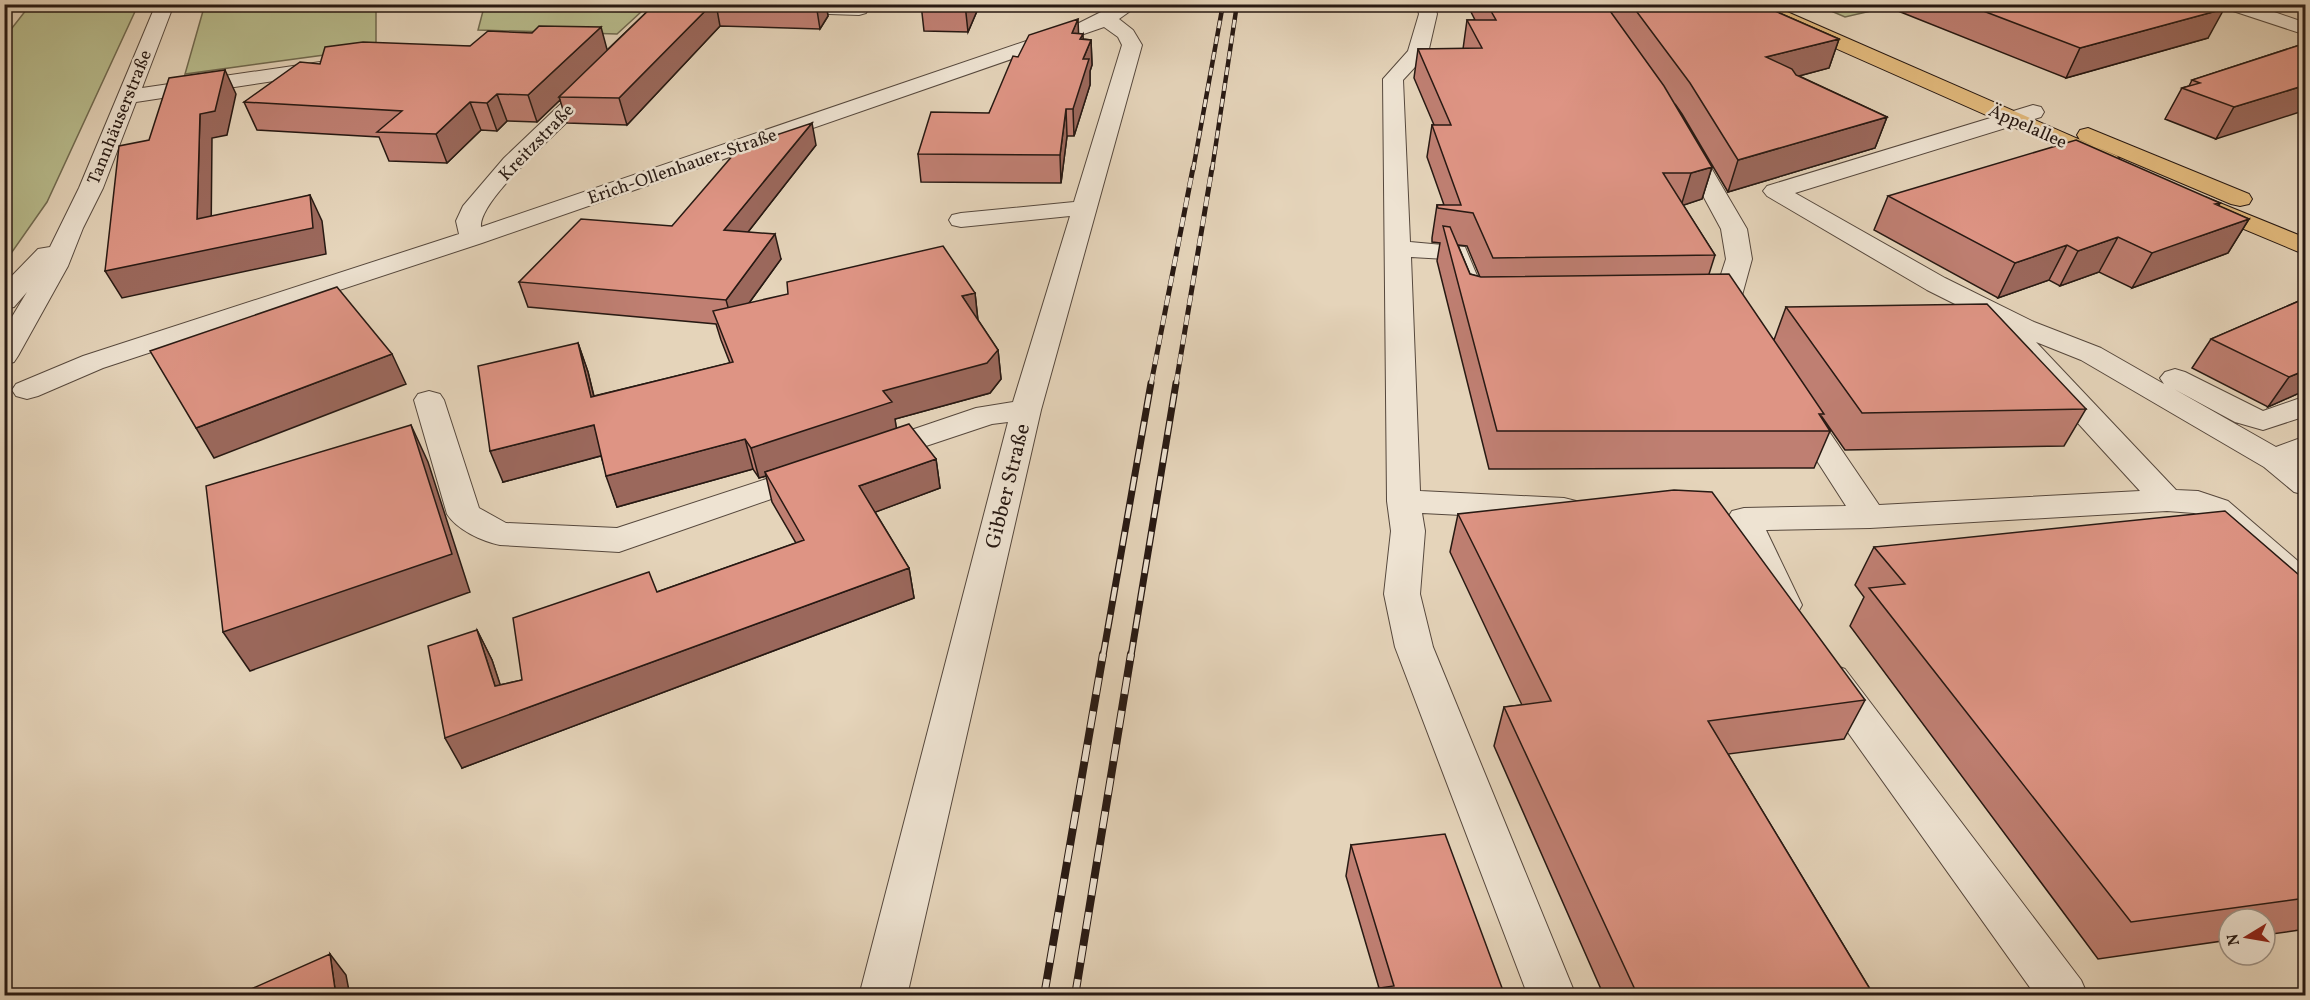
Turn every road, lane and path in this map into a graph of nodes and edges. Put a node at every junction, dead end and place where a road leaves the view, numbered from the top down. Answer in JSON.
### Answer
{"nodes":[{"id":1,"x":165,"y":4,"type":"edge"},
{"id":2,"x":712,"y":4,"type":"edge"},
{"id":3,"x":1131,"y":4,"type":"edge"},
{"id":4,"x":1425,"y":4,"type":"edge"},
{"id":5,"x":1752,"y":4,"type":"edge"},
{"id":6,"x":1786,"y":4,"type":"edge"},
{"id":7,"x":2231,"y":4,"type":"edge"},
{"id":8,"x":859,"y":9,"type":"dead end"},
{"id":9,"x":1106,"y":19,"type":"junction"},
{"id":10,"x":2301,"y":25,"type":"edge"},
{"id":11,"x":347,"y":64,"type":"edge"},
{"id":12,"x":609,"y":68,"type":"edge"},
{"id":13,"x":127,"y":97,"type":"junction"},
{"id":14,"x":2022,"y":115,"type":"junction"},
{"id":15,"x":1674,"y":125,"type":"edge"},
{"id":16,"x":1874,"y":136,"type":"edge"},
{"id":17,"x":1905,"y":151,"type":"junction"},
{"id":18,"x":1676,"y":170,"type":"edge"},
{"id":19,"x":1702,"y":171,"type":"junction"},
{"id":20,"x":1084,"y":209,"type":"junction"},
{"id":21,"x":961,"y":220,"type":"dead end"},
{"id":22,"x":2306,"y":227,"type":"edge"},
{"id":23,"x":70,"y":228,"type":"junction"},
{"id":24,"x":473,"y":238,"type":"junction"},
{"id":25,"x":2306,"y":247,"type":"edge"},
{"id":26,"x":1397,"y":249,"type":"junction"},
{"id":27,"x":4,"y":301,"type":"edge"},
{"id":28,"x":1475,"y":302,"type":"edge"},
{"id":29,"x":1722,"y":306,"type":"edge"},
{"id":30,"x":2024,"y":328,"type":"junction"},
{"id":31,"x":2112,"y":345,"type":"dead end"},
{"id":32,"x":4,"y":356,"type":"edge"},
{"id":33,"x":1785,"y":388,"type":"edge"},
{"id":34,"x":16,"y":394,"type":"edge"},
{"id":35,"x":429,"y":400,"type":"dead end"},
{"id":36,"x":2306,"y":405,"type":"edge"},
{"id":37,"x":1026,"y":410,"type":"junction"},
{"id":38,"x":2306,"y":446,"type":"edge"},
{"id":39,"x":2275,"y":460,"type":"junction"},
{"id":40,"x":2306,"y":485,"type":"edge"},
{"id":41,"x":2167,"y":500,"type":"junction"},
{"id":42,"x":1404,"y":501,"type":"junction"},
{"id":43,"x":1592,"y":511,"type":"edge"},
{"id":44,"x":1870,"y":517,"type":"junction"},
{"id":45,"x":2306,"y":588,"type":"edge"},
{"id":46,"x":883,"y":996,"type":"edge"},
{"id":47,"x":1552,"y":996,"type":"edge"},
{"id":48,"x":2064,"y":996,"type":"edge"}],
"edges":[{"from":1,"to":13,"type":"street","name":"Tannhäuserstraße"},
{"from":2,"to":8,"type":"street"},
{"from":3,"to":9,"type":"street"},
{"from":4,"to":26,"type":"street"},
{"from":5,"to":14,"type":"main road","name":"Äppelallee"},
{"from":6,"to":14,"type":"main road","name":"Äppelallee"},
{"from":7,"to":10,"type":"street"},
{"from":9,"to":20,"type":"street","name":"Gibber Straße"},
{"from":9,"to":24,"type":"street","name":"Erich-Ollenhauer-Straße"},
{"from":11,"to":13,"type":"street"},
{"from":12,"to":24,"type":"street","name":"Kreitzstraße"},
{"from":13,"to":23,"type":"street","name":"Tannhäuserstraße"},
{"from":14,"to":17,"type":"street"},
{"from":14,"to":22,"type":"main road","name":"Äppelallee"},
{"from":14,"to":25,"type":"main road","name":"Äppelallee"},
{"from":15,"to":19,"type":"street"},
{"from":16,"to":17,"type":"street"},
{"from":17,"to":30,"type":"street"},
{"from":18,"to":19,"type":"street"},
{"from":19,"to":29,"type":"street"},
{"from":20,"to":21,"type":"street"},
{"from":20,"to":37,"type":"street","name":"Gibber Straße"},
{"from":23,"to":27,"type":"street","name":"Tannhäuserstraße"},
{"from":23,"to":32,"type":"street","name":"Tannhäuserstraße"},
{"from":24,"to":34,"type":"street","name":"Erich-Ollenhauer-Straße"},
{"from":26,"to":28,"type":"street"},
{"from":26,"to":42,"type":"street"},
{"from":30,"to":39,"type":"street"},
{"from":30,"to":41,"type":"street"},
{"from":31,"to":36,"type":"street"},
{"from":33,"to":44,"type":"street"},
{"from":35,"to":37,"type":"street"},
{"from":37,"to":46,"type":"street","name":"Gibber Straße"},
{"from":38,"to":39,"type":"street"},
{"from":39,"to":40,"type":"street"},
{"from":41,"to":44,"type":"street"},
{"from":41,"to":45,"type":"street"},
{"from":42,"to":43,"type":"street"},
{"from":42,"to":47,"type":"street"},
{"from":44,"to":48,"type":"street"}]}
